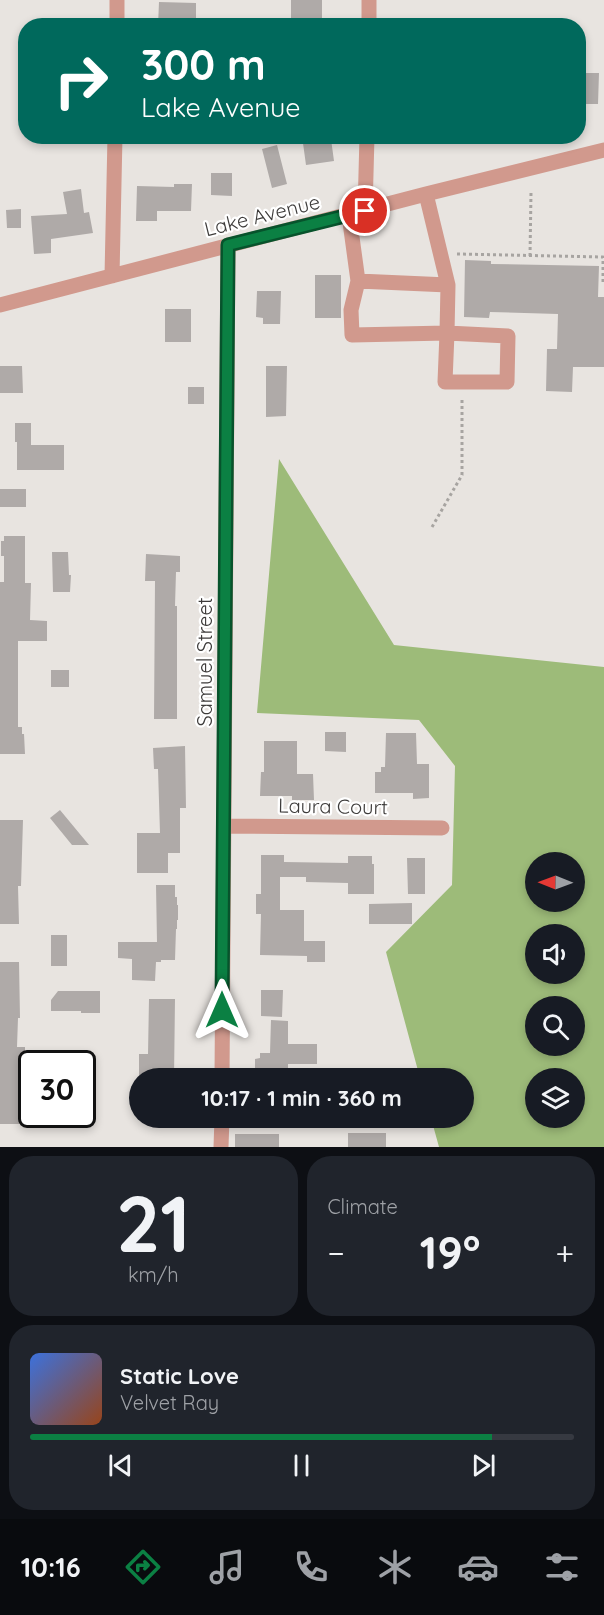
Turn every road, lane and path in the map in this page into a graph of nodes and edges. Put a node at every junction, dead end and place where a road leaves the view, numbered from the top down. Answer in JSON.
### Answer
{"nodes":[{"id":1,"x":117,"y":0,"type":"edge"},
{"id":2,"x":369,"y":0,"type":"edge"},
{"id":3,"x":117,"y":18,"type":"edge"},
{"id":4,"x":369,"y":18,"type":"edge"},
{"id":5,"x":114,"y":144,"type":"edge"},
{"id":6,"x":367,"y":144,"type":"edge"},
{"id":7,"x":604,"y":150,"type":"edge"},
{"id":8,"x":531,"y":192,"type":"dead end"},
{"id":9,"x":426,"y":194,"type":"junction"},
{"id":10,"x":365,"y":211,"type":"junction"},
{"id":11,"x":350,"y":215,"type":"junction"},
{"id":12,"x":228,"y":245,"type":"junction"},
{"id":13,"x":456,"y":254,"type":"dead end"},
{"id":14,"x":530,"y":256,"type":"junction"},
{"id":15,"x":112,"y":276,"type":"junction"},
{"id":16,"x":358,"y":281,"type":"junction"},
{"id":17,"x":603,"y":283,"type":"edge"},
{"id":18,"x":448,"y":285,"type":"junction"},
{"id":19,"x":0,"y":304,"type":"edge"},
{"id":20,"x":447,"y":333,"type":"junction"},
{"id":21,"x":462,"y":394,"type":"dead end"},
{"id":22,"x":432,"y":527,"type":"dead end"},
{"id":23,"x":224,"y":826,"type":"junction"},
{"id":24,"x":442,"y":828,"type":"dead end"},
{"id":25,"x":222,"y":1068,"type":"edge"},
{"id":26,"x":222,"y":1128,"type":"edge"},
{"id":27,"x":221,"y":1147,"type":"edge"}],
"edges":[{"from":1,"to":3,"type":"street"},
{"from":2,"to":4,"type":"street"},
{"from":5,"to":15,"type":"street"},
{"from":6,"to":10,"type":"street"},
{"from":7,"to":9,"type":"street","name":"Lake Avenue"},
{"from":8,"to":14,"type":"path"},
{"from":9,"to":10,"type":"street","name":"Lake Avenue"},
{"from":9,"to":18,"type":"street"},
{"from":10,"to":11,"type":"street","name":"Lake Avenue"},
{"from":11,"to":12,"type":"street","name":"Lake Avenue"},
{"from":11,"to":16,"type":"street"},
{"from":12,"to":15,"type":"street","name":"Lake Avenue"},
{"from":12,"to":23,"type":"street","name":"Samuel Street"},
{"from":13,"to":14,"type":"path"},
{"from":14,"to":17,"type":"path"},
{"from":15,"to":19,"type":"street","name":"Lake Avenue"},
{"from":16,"to":18,"type":"street"},
{"from":16,"to":20,"type":"street"},
{"from":18,"to":20,"type":"street"},
{"from":20,"to":20,"type":"street"},
{"from":21,"to":22,"type":"path"},
{"from":23,"to":24,"type":"street","name":"Laura Court"},
{"from":23,"to":25,"type":"street","name":"Samuel Street"},
{"from":26,"to":27,"type":"street"}]}
